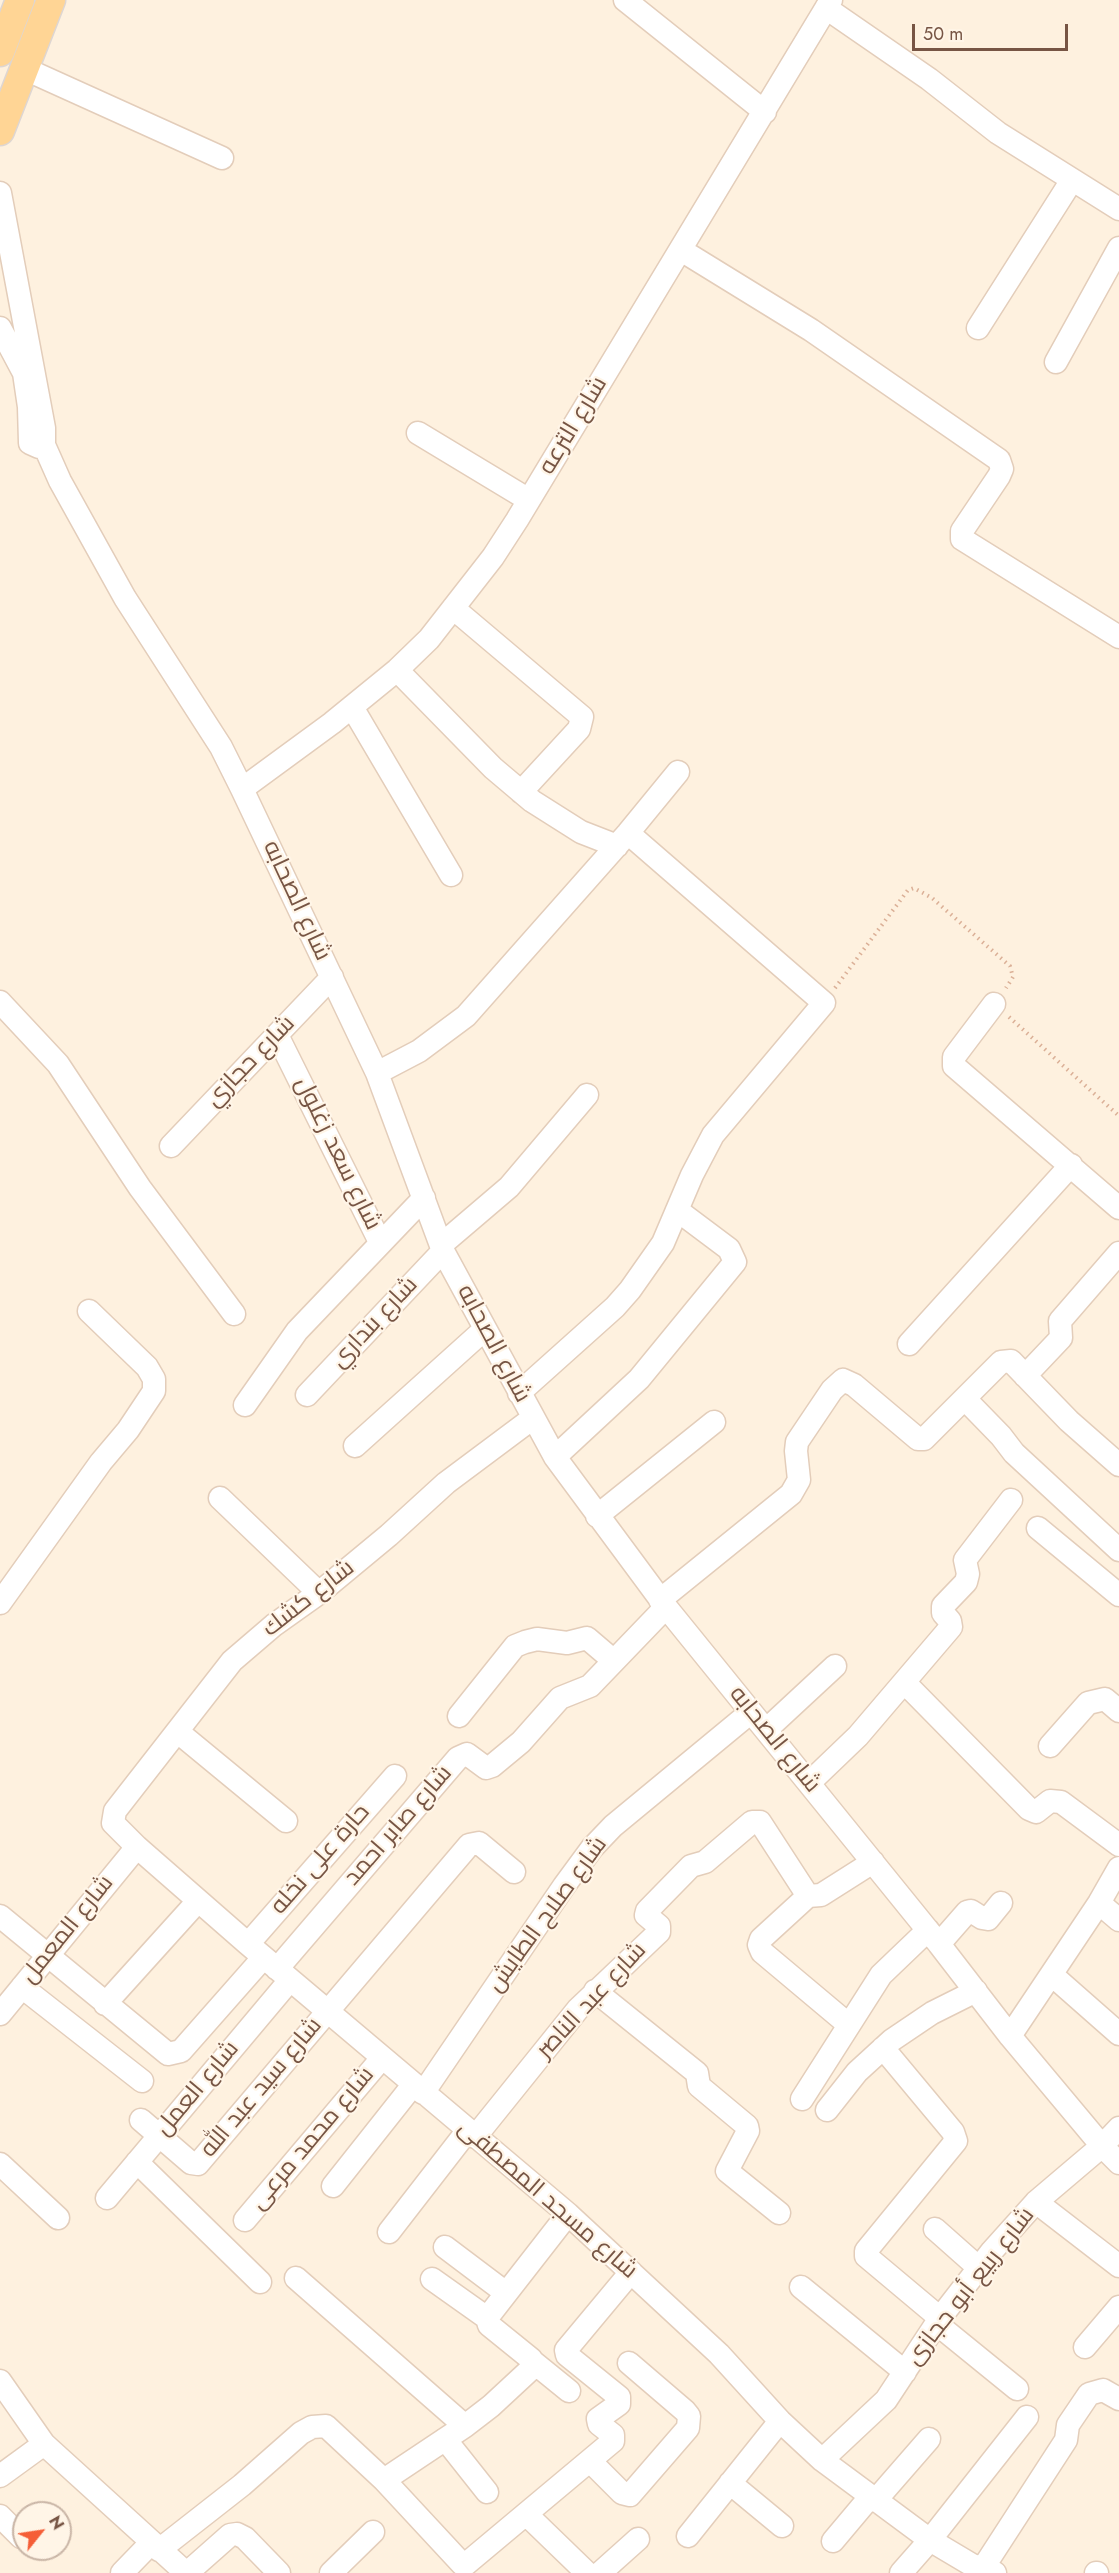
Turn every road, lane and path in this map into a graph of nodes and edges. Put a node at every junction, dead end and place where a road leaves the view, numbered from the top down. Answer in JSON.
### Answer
{"nodes":[{"id":1,"x":20,"y":0,"type":"edge"},
{"id":2,"x":51,"y":0,"type":"edge"},
{"id":3,"x":625,"y":0,"type":"edge"},
{"id":4,"x":829,"y":4,"type":"edge"},
{"id":5,"x":11,"y":60,"type":"edge"},
{"id":6,"x":765,"y":112,"type":"junction"},
{"id":7,"x":0,"y":131,"type":"edge"},
{"id":8,"x":222,"y":158,"type":"dead end"},
{"id":9,"x":1072,"y":180,"type":"junction"},
{"id":10,"x":0,"y":193,"type":"edge"},
{"id":11,"x":1119,"y":209,"type":"edge"},
{"id":12,"x":1119,"y":248,"type":"edge"},
{"id":13,"x":681,"y":250,"type":"junction"},
{"id":14,"x":0,"y":328,"type":"edge"},
{"id":15,"x":978,"y":328,"type":"dead end"},
{"id":16,"x":1056,"y":362,"type":"dead end"},
{"id":17,"x":418,"y":433,"type":"dead end"},
{"id":18,"x":44,"y":445,"type":"junction"},
{"id":19,"x":529,"y":500,"type":"junction"},
{"id":20,"x":453,"y":608,"type":"junction"},
{"id":21,"x":1119,"y":637,"type":"edge"},
{"id":22,"x":398,"y":670,"type":"junction"},
{"id":23,"x":352,"y":707,"type":"junction"},
{"id":24,"x":678,"y":772,"type":"dead end"},
{"id":25,"x":242,"y":789,"type":"junction"},
{"id":26,"x":521,"y":792,"type":"junction"},
{"id":27,"x":623,"y":840,"type":"junction"},
{"id":28,"x":451,"y":875,"type":"dead end"},
{"id":29,"x":332,"y":977,"type":"junction"},
{"id":30,"x":0,"y":1002,"type":"edge"},
{"id":31,"x":824,"y":1003,"type":"junction"},
{"id":32,"x":994,"y":1004,"type":"junction"},
{"id":33,"x":277,"y":1035,"type":"junction"},
{"id":34,"x":377,"y":1073,"type":"junction"},
{"id":35,"x":587,"y":1095,"type":"dead end"},
{"id":36,"x":1119,"y":1116,"type":"edge"},
{"id":37,"x":171,"y":1146,"type":"dead end"},
{"id":38,"x":1071,"y":1165,"type":"junction"},
{"id":39,"x":424,"y":1198,"type":"junction"},
{"id":40,"x":1119,"y":1208,"type":"edge"},
{"id":41,"x":677,"y":1210,"type":"junction"},
{"id":42,"x":380,"y":1242,"type":"junction"},
{"id":43,"x":442,"y":1248,"type":"junction"},
{"id":44,"x":1119,"y":1253,"type":"edge"},
{"id":45,"x":89,"y":1311,"type":"dead end"},
{"id":46,"x":234,"y":1314,"type":"dead end"},
{"id":47,"x":485,"y":1329,"type":"junction"},
{"id":48,"x":909,"y":1344,"type":"dead end"},
{"id":49,"x":1025,"y":1376,"type":"junction"},
{"id":50,"x":519,"y":1393,"type":"junction"},
{"id":51,"x":307,"y":1395,"type":"dead end"},
{"id":52,"x":965,"y":1399,"type":"junction"},
{"id":53,"x":245,"y":1405,"type":"dead end"},
{"id":54,"x":533,"y":1418,"type":"junction"},
{"id":55,"x":714,"y":1422,"type":"dead end"},
{"id":56,"x":355,"y":1446,"type":"dead end"},
{"id":57,"x":555,"y":1457,"type":"junction"},
{"id":58,"x":1119,"y":1465,"type":"edge"},
{"id":59,"x":220,"y":1498,"type":"dead end"},
{"id":60,"x":1011,"y":1500,"type":"dead end"},
{"id":61,"x":597,"y":1516,"type":"junction"},
{"id":62,"x":1038,"y":1528,"type":"dead end"},
{"id":63,"x":1119,"y":1551,"type":"edge"},
{"id":64,"x":319,"y":1593,"type":"junction"},
{"id":65,"x":1119,"y":1594,"type":"edge"},
{"id":66,"x":0,"y":1603,"type":"edge"},
{"id":67,"x":663,"y":1604,"type":"junction"},
{"id":68,"x":614,"y":1661,"type":"junction"},
{"id":69,"x":835,"y":1666,"type":"dead end"},
{"id":70,"x":905,"y":1683,"type":"junction"},
{"id":71,"x":1119,"y":1711,"type":"edge"},
{"id":72,"x":751,"y":1712,"type":"junction"},
{"id":73,"x":459,"y":1716,"type":"dead end"},
{"id":74,"x":766,"y":1730,"type":"junction"},
{"id":75,"x":178,"y":1732,"type":"junction"},
{"id":76,"x":1050,"y":1746,"type":"dead end"},
{"id":77,"x":395,"y":1776,"type":"dead end"},
{"id":78,"x":809,"y":1783,"type":"junction"},
{"id":79,"x":115,"y":1811,"type":"joint"},
{"id":80,"x":286,"y":1821,"type":"dead end"},
{"id":81,"x":1119,"y":1845,"type":"edge"},
{"id":82,"x":137,"y":1847,"type":"junction"},
{"id":83,"x":873,"y":1862,"type":"junction"},
{"id":84,"x":1119,"y":1868,"type":"edge"},
{"id":85,"x":513,"y":1872,"type":"dead end"},
{"id":86,"x":808,"y":1896,"type":"junction"},
{"id":87,"x":198,"y":1901,"type":"junction"},
{"id":88,"x":1002,"y":1903,"type":"dead end"},
{"id":89,"x":1099,"y":1903,"type":"junction"},
{"id":90,"x":0,"y":1916,"type":"edge"},
{"id":91,"x":1119,"y":1920,"type":"edge"},
{"id":92,"x":934,"y":1937,"type":"junction"},
{"id":93,"x":47,"y":1956,"type":"junction"},
{"id":94,"x":269,"y":1963,"type":"junction"},
{"id":95,"x":1052,"y":1975,"type":"junction"},
{"id":96,"x":21,"y":1987,"type":"junction"},
{"id":97,"x":595,"y":1991,"type":"junction"},
{"id":98,"x":976,"y":1991,"type":"junction"},
{"id":99,"x":105,"y":2004,"type":"junction"},
{"id":100,"x":2,"y":2007,"type":"edge"},
{"id":101,"x":327,"y":2012,"type":"junction"},
{"id":102,"x":849,"y":2025,"type":"junction"},
{"id":103,"x":1119,"y":2034,"type":"edge"},
{"id":104,"x":1010,"y":2036,"type":"junction"},
{"id":105,"x":883,"y":2048,"type":"junction"},
{"id":106,"x":382,"y":2058,"type":"junction"},
{"id":107,"x":142,"y":2081,"type":"dead end"},
{"id":108,"x":418,"y":2089,"type":"junction"},
{"id":109,"x":802,"y":2099,"type":"dead end"},
{"id":110,"x":827,"y":2110,"type":"dead end"},
{"id":111,"x":141,"y":2120,"type":"dead end"},
{"id":112,"x":1119,"y":2128,"type":"edge"},
{"id":113,"x":471,"y":2134,"type":"junction"},
{"id":114,"x":159,"y":2135,"type":"junction"},
{"id":115,"x":1102,"y":2146,"type":"junction"},
{"id":116,"x":137,"y":2162,"type":"junction"},
{"id":117,"x":1119,"y":2163,"type":"edge"},
{"id":118,"x":0,"y":2164,"type":"edge"},
{"id":119,"x":333,"y":2186,"type":"dead end"},
{"id":120,"x":107,"y":2198,"type":"dead end"},
{"id":121,"x":1036,"y":2202,"type":"junction"},
{"id":122,"x":779,"y":2213,"type":"dead end"},
{"id":123,"x":568,"y":2214,"type":"junction"},
{"id":124,"x":58,"y":2218,"type":"dead end"},
{"id":125,"x":245,"y":2220,"type":"dead end"},
{"id":126,"x":935,"y":2229,"type":"dead end"},
{"id":127,"x":389,"y":2232,"type":"dead end"},
{"id":128,"x":445,"y":2247,"type":"dead end"},
{"id":129,"x":1119,"y":2266,"type":"edge"},
{"id":130,"x":979,"y":2268,"type":"junction"},
{"id":131,"x":631,"y":2272,"type":"junction"},
{"id":132,"x":296,"y":2278,"type":"dead end"},
{"id":133,"x":432,"y":2279,"type":"dead end"},
{"id":134,"x":260,"y":2282,"type":"dead end"},
{"id":135,"x":801,"y":2287,"type":"dead end"},
{"id":136,"x":506,"y":2294,"type":"junction"},
{"id":137,"x":1119,"y":2307,"type":"edge"},
{"id":138,"x":487,"y":2318,"type":"junction"},
{"id":139,"x":938,"y":2321,"type":"junction"},
{"id":140,"x":1085,"y":2347,"type":"dead end"},
{"id":141,"x":532,"y":2361,"type":"junction"},
{"id":142,"x":629,"y":2363,"type":"dead end"},
{"id":143,"x":905,"y":2372,"type":"junction"},
{"id":144,"x":0,"y":2381,"type":"edge"},
{"id":145,"x":1017,"y":2389,"type":"dead end"},
{"id":146,"x":568,"y":2391,"type":"dead end"},
{"id":147,"x":1119,"y":2399,"type":"edge"},
{"id":148,"x":1027,"y":2417,"type":"dead end"},
{"id":149,"x":780,"y":2421,"type":"junction"},
{"id":150,"x":465,"y":2426,"type":"junction"},
{"id":151,"x":445,"y":2439,"type":"junction"},
{"id":152,"x":928,"y":2439,"type":"dead end"},
{"id":153,"x":44,"y":2444,"type":"junction"},
{"id":154,"x":822,"y":2460,"type":"junction"},
{"id":155,"x":590,"y":2461,"type":"junction"},
{"id":156,"x":0,"y":2476,"type":"edge"},
{"id":157,"x":384,"y":2481,"type":"junction"},
{"id":158,"x":730,"y":2483,"type":"junction"},
{"id":159,"x":487,"y":2492,"type":"dead end"},
{"id":160,"x":872,"y":2499,"type":"junction"},
{"id":161,"x":526,"y":2514,"type":"junction"},
{"id":162,"x":0,"y":2516,"type":"edge"},
{"id":163,"x":782,"y":2526,"type":"dead end"},
{"id":164,"x":12,"y":2528,"type":"edge"},
{"id":165,"x":373,"y":2532,"type":"dead end"},
{"id":166,"x":688,"y":2536,"type":"dead end"},
{"id":167,"x":638,"y":2539,"type":"dead end"},
{"id":168,"x":930,"y":2540,"type":"junction"},
{"id":169,"x":832,"y":2541,"type":"dead end"},
{"id":170,"x":155,"y":2546,"type":"junction"},
{"id":171,"x":463,"y":2569,"type":"edge"},
{"id":172,"x":988,"y":2571,"type":"edge"},
{"id":173,"x":122,"y":2573,"type":"edge"},
{"id":174,"x":186,"y":2573,"type":"edge"},
{"id":175,"x":279,"y":2573,"type":"edge"},
{"id":176,"x":331,"y":2573,"type":"edge"},
{"id":177,"x":587,"y":2573,"type":"edge"},
{"id":178,"x":600,"y":2573,"type":"edge"},
{"id":179,"x":901,"y":2573,"type":"edge"}],
"edges":[{"from":1,"to":5,"type":"main road"},
{"from":2,"to":5,"type":"main road"},
{"from":3,"to":6,"type":"street"},
{"from":4,"to":6,"type":"street","name":"شارع الترعه"},
{"from":4,"to":9,"type":"street"},
{"from":5,"to":7,"type":"main road"},
{"from":5,"to":8,"type":"street"},
{"from":6,"to":13,"type":"street","name":"شارع الترعه"},
{"from":9,"to":11,"type":"street"},
{"from":9,"to":15,"type":"street"},
{"from":10,"to":18,"type":"street","name":"شارع الصحابه"},
{"from":12,"to":16,"type":"street"},
{"from":13,"to":19,"type":"street","name":"شارع الترعه"},
{"from":13,"to":21,"type":"street"},
{"from":14,"to":18,"type":"street","name":"شارع الصحابه"},
{"from":17,"to":19,"type":"street"},
{"from":18,"to":25,"type":"street","name":"شارع الصحابه"},
{"from":19,"to":20,"type":"street","name":"شارع الترعه"},
{"from":20,"to":22,"type":"street","name":"شارع الترعه"},
{"from":20,"to":26,"type":"street"},
{"from":22,"to":23,"type":"street","name":"شارع الترعه"},
{"from":22,"to":26,"type":"street"},
{"from":23,"to":25,"type":"street","name":"شارع الترعه"},
{"from":23,"to":28,"type":"street"},
{"from":24,"to":27,"type":"street"},
{"from":25,"to":29,"type":"street","name":"شارع الصحابه"},
{"from":26,"to":27,"type":"street"},
{"from":27,"to":31,"type":"street"},
{"from":27,"to":34,"type":"street"},
{"from":29,"to":33,"type":"street","name":"شارع حجازي"},
{"from":29,"to":34,"type":"street","name":"شارع الصحابه"},
{"from":30,"to":46,"type":"street"},
{"from":31,"to":32,"type":"path"},
{"from":31,"to":41,"type":"street"},
{"from":32,"to":36,"type":"path"},
{"from":32,"to":38,"type":"street"},
{"from":33,"to":37,"type":"street","name":"شارع حجازي"},
{"from":33,"to":42,"type":"street","name":"شارع سعد زغلول"},
{"from":34,"to":39,"type":"street","name":"شارع الصحابه"},
{"from":35,"to":43,"type":"street","name":"شارع بنداري"},
{"from":38,"to":40,"type":"street"},
{"from":38,"to":48,"type":"street"},
{"from":39,"to":42,"type":"street"},
{"from":39,"to":43,"type":"street","name":"شارع الصحابه"},
{"from":41,"to":50,"type":"street"},
{"from":41,"to":57,"type":"street"},
{"from":42,"to":53,"type":"street"},
{"from":43,"to":47,"type":"street","name":"شارع الصحابه"},
{"from":43,"to":51,"type":"street","name":"شارع بنداري"},
{"from":44,"to":49,"type":"street"},
{"from":45,"to":66,"type":"street"},
{"from":47,"to":50,"type":"street","name":"شارع الصحابه"},
{"from":47,"to":56,"type":"street"},
{"from":49,"to":52,"type":"street"},
{"from":49,"to":58,"type":"street"},
{"from":50,"to":54,"type":"street","name":"شارع الصحابه"},
{"from":52,"to":63,"type":"street"},
{"from":52,"to":67,"type":"street","name":"شارع صابر احمد"},
{"from":54,"to":57,"type":"street","name":"شارع الصحابه"},
{"from":54,"to":64,"type":"street","name":"شارع كشك"},
{"from":55,"to":61,"type":"street"},
{"from":57,"to":61,"type":"street","name":"شارع الصحابه"},
{"from":59,"to":64,"type":"street"},
{"from":60,"to":70,"type":"street"},
{"from":61,"to":67,"type":"street","name":"شارع الصحابه"},
{"from":62,"to":65,"type":"street"},
{"from":64,"to":75,"type":"street","name":"شارع كشك"},
{"from":67,"to":68,"type":"street","name":"شارع صابر احمد"},
{"from":67,"to":72,"type":"street","name":"شارع الصحابه"},
{"from":68,"to":73,"type":"street"},
{"from":68,"to":94,"type":"street","name":"شارع صابر احمد"},
{"from":69,"to":74,"type":"street"},
{"from":70,"to":78,"type":"street"},
{"from":70,"to":81,"type":"street"},
{"from":71,"to":76,"type":"street"},
{"from":72,"to":74,"type":"street","name":"شارع الصحابه"},
{"from":72,"to":108,"type":"street","name":"شارع صلاح الطايش"},
{"from":74,"to":78,"type":"street","name":"شارع الصحابه"},
{"from":75,"to":79,"type":"street","name":"شارع كشك"},
{"from":75,"to":80,"type":"street"},
{"from":77,"to":94,"type":"street","name":"حارة على نخله"},
{"from":78,"to":83,"type":"street","name":"شارع الصحابه"},
{"from":79,"to":82,"type":"street","name":"شارع مسجد المصطفى"},
{"from":82,"to":87,"type":"street","name":"شارع مسجد المصطفى"},
{"from":82,"to":93,"type":"street","name":"شارع المعمل"},
{"from":83,"to":86,"type":"street"},
{"from":83,"to":92,"type":"street","name":"شارع الصحابه"},
{"from":84,"to":89,"type":"street"},
{"from":85,"to":101,"type":"street"},
{"from":86,"to":97,"type":"street","name":"شارع عبد الناصر"},
{"from":86,"to":102,"type":"street"},
{"from":87,"to":94,"type":"street","name":"شارع مسجد المصطفى"},
{"from":87,"to":99,"type":"street"},
{"from":88,"to":92,"type":"street"},
{"from":89,"to":91,"type":"street"},
{"from":89,"to":95,"type":"street"},
{"from":90,"to":93,"type":"street"},
{"from":92,"to":98,"type":"street","name":"شارع الصحابه"},
{"from":92,"to":102,"type":"street"},
{"from":93,"to":96,"type":"street","name":"شارع المعمل"},
{"from":93,"to":99,"type":"street"},
{"from":94,"to":99,"type":"street"},
{"from":94,"to":101,"type":"street","name":"شارع مسجد المصطفى"},
{"from":94,"to":114,"type":"street","name":"شارع العمل"},
{"from":95,"to":103,"type":"street"},
{"from":95,"to":104,"type":"street"},
{"from":96,"to":100,"type":"street","name":"شارع المعمل"},
{"from":96,"to":107,"type":"street"},
{"from":97,"to":113,"type":"street","name":"شارع عبد الناصر"},
{"from":97,"to":122,"type":"street"},
{"from":98,"to":104,"type":"street","name":"شارع الصحابه"},
{"from":98,"to":105,"type":"street"},
{"from":101,"to":106,"type":"street","name":"شارع مسجد المصطفى"},
{"from":101,"to":114,"type":"street","name":"شارع سيد عبد الله"},
{"from":102,"to":109,"type":"street"},
{"from":104,"to":115,"type":"street","name":"شارع الصحابه"},
{"from":105,"to":110,"type":"street"},
{"from":105,"to":139,"type":"street"},
{"from":106,"to":108,"type":"street","name":"شارع مسجد المصطفى"},
{"from":106,"to":125,"type":"street","name":"شارع محمد مرعى"},
{"from":108,"to":113,"type":"street","name":"شارع مسجد المصطفى"},
{"from":108,"to":119,"type":"street","name":"شارع صلاح الطايش"},
{"from":111,"to":114,"type":"street","name":"شارع سيد عبد الله"},
{"from":112,"to":115,"type":"street","name":"شارع ربيع أبو حجازى"},
{"from":113,"to":123,"type":"street","name":"شارع مسجد المصطفى"},
{"from":113,"to":127,"type":"street","name":"شارع عبد الناصر"},
{"from":114,"to":116,"type":"street","name":"شارع العمل"},
{"from":115,"to":117,"type":"street"},
{"from":115,"to":121,"type":"street","name":"شارع ربيع أبو حجازى"},
{"from":116,"to":120,"type":"street","name":"شارع العمل"},
{"from":116,"to":134,"type":"street"},
{"from":118,"to":124,"type":"street"},
{"from":121,"to":129,"type":"street"},
{"from":121,"to":130,"type":"street","name":"شارع ربيع أبو حجازى"},
{"from":123,"to":131,"type":"street","name":"شارع مسجد المصطفى"},
{"from":123,"to":136,"type":"street"},
{"from":126,"to":130,"type":"street"},
{"from":128,"to":136,"type":"street"},
{"from":130,"to":139,"type":"street","name":"شارع ربيع أبو حجازى"},
{"from":131,"to":149,"type":"street","name":"شارع مسجد المصطفى"},
{"from":131,"to":155,"type":"street"},
{"from":132,"to":150,"type":"street"},
{"from":133,"to":138,"type":"street"},
{"from":135,"to":143,"type":"street"},
{"from":136,"to":138,"type":"street"},
{"from":137,"to":140,"type":"street"},
{"from":138,"to":141,"type":"street"},
{"from":139,"to":143,"type":"street","name":"شارع ربيع أبو حجازى"},
{"from":139,"to":145,"type":"street"},
{"from":141,"to":146,"type":"street"},
{"from":141,"to":150,"type":"street"},
{"from":142,"to":155,"type":"street"},
{"from":143,"to":154,"type":"street","name":"شارع ربيع أبو حجازى"},
{"from":144,"to":153,"type":"street"},
{"from":147,"to":172,"type":"street"},
{"from":148,"to":168,"type":"street"},
{"from":149,"to":154,"type":"street","name":"شارع مسجد المصطفى"},
{"from":149,"to":158,"type":"street"},
{"from":150,"to":151,"type":"street"},
{"from":151,"to":157,"type":"street"},
{"from":151,"to":159,"type":"street"},
{"from":152,"to":160,"type":"street"},
{"from":153,"to":156,"type":"street"},
{"from":153,"to":170,"type":"street"},
{"from":154,"to":160,"type":"street","name":"شارع مسجد المصطفى"},
{"from":155,"to":161,"type":"street"},
{"from":157,"to":170,"type":"street"},
{"from":157,"to":171,"type":"street"},
{"from":158,"to":163,"type":"street"},
{"from":158,"to":166,"type":"street"},
{"from":160,"to":168,"type":"street","name":"شارع مسجد المصطفى"},
{"from":160,"to":169,"type":"street"},
{"from":161,"to":171,"type":"street"},
{"from":161,"to":177,"type":"street"},
{"from":162,"to":164,"type":"street"},
{"from":165,"to":176,"type":"street"},
{"from":167,"to":178,"type":"street"},
{"from":168,"to":172,"type":"street","name":"شارع مسجد المصطفى"},
{"from":168,"to":179,"type":"street"},
{"from":170,"to":173,"type":"street"},
{"from":170,"to":174,"type":"street"},
{"from":174,"to":175,"type":"street"}]}
